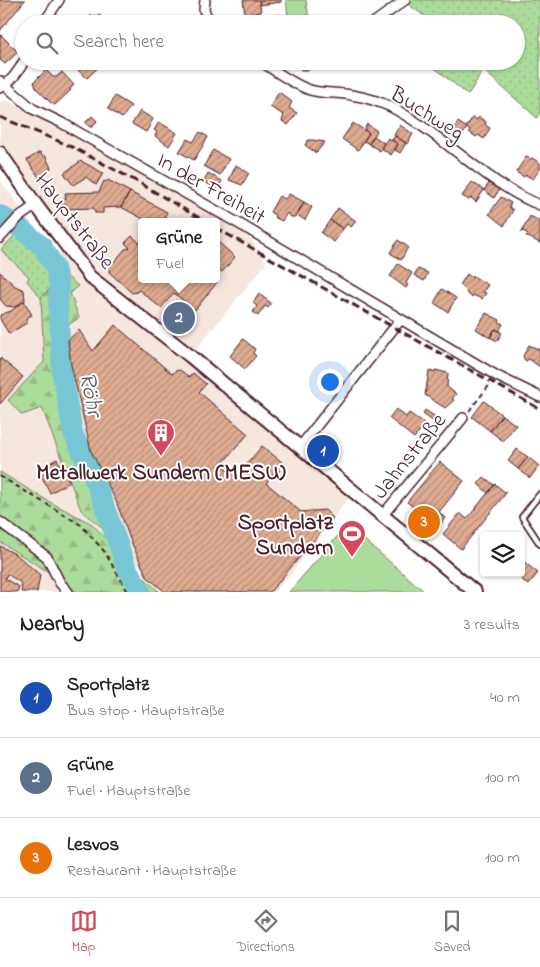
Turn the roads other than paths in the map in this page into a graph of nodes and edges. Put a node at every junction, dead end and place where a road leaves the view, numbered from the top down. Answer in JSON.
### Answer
{"nodes":[{"id":1,"x":59,"y":0,"type":"edge"},
{"id":2,"x":205,"y":0,"type":"edge"},
{"id":3,"x":405,"y":0,"type":"edge"},
{"id":4,"x":49,"y":15,"type":"edge"},
{"id":5,"x":206,"y":15,"type":"edge"},
{"id":6,"x":384,"y":15,"type":"edge"},
{"id":7,"x":18,"y":70,"type":"edge"},
{"id":8,"x":274,"y":70,"type":"edge"},
{"id":9,"x":2,"y":85,"type":"edge"},
{"id":10,"x":0,"y":152,"type":"edge"},
{"id":11,"x":36,"y":205,"type":"junction"},
{"id":12,"x":540,"y":205,"type":"edge"},
{"id":13,"x":0,"y":238,"type":"edge"},
{"id":14,"x":400,"y":319,"type":"junction"},
{"id":15,"x":540,"y":398,"type":"edge"},
{"id":16,"x":463,"y":418,"type":"road end"},
{"id":17,"x":300,"y":447,"type":"junction"},
{"id":18,"x":540,"y":494,"type":"edge"},
{"id":19,"x":382,"y":516,"type":"junction"},
{"id":20,"x":0,"y":522,"type":"edge"},
{"id":21,"x":540,"y":544,"type":"edge"},
{"id":22,"x":68,"y":592,"type":"edge"},
{"id":23,"x":475,"y":592,"type":"edge"}],
"edges":[{"from":1,"to":4,"type":"street"},
{"from":2,"to":5,"type":"street"},
{"from":3,"to":6,"type":"street"},
{"from":7,"to":9,"type":"street"},
{"from":8,"to":12,"type":"street","name":"Buchweg"},
{"from":9,"to":14,"type":"street","name":"In der Freiheit"},
{"from":10,"to":11,"type":"main road","name":"Hauptstraße"},
{"from":11,"to":13,"type":"street"},
{"from":11,"to":17,"type":"main road","name":"Hauptstraße"},
{"from":14,"to":15,"type":"street","name":"In der Freiheit"},
{"from":14,"to":17,"type":"street"},
{"from":16,"to":19,"type":"street","name":"Jahnstraße"},
{"from":17,"to":19,"type":"main road","name":"Hauptstraße"},
{"from":18,"to":21,"type":"lane"},
{"from":19,"to":23,"type":"main road","name":"Hauptstraße"},
{"from":20,"to":22,"type":"street"}]}
